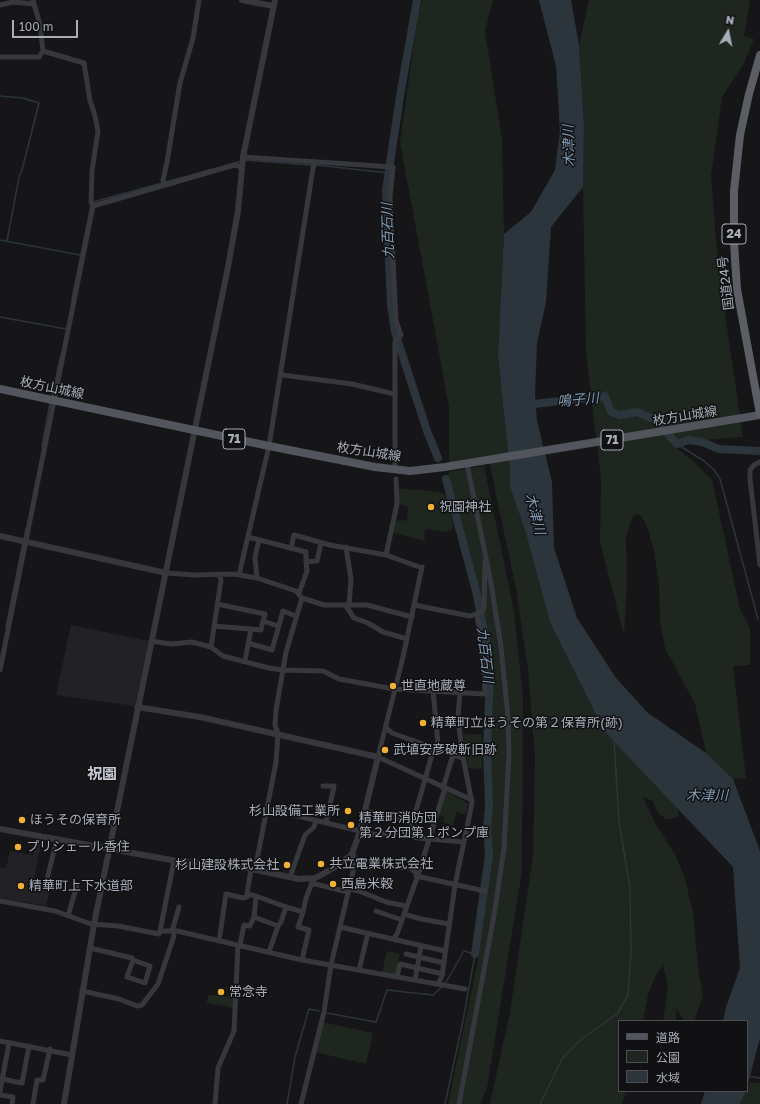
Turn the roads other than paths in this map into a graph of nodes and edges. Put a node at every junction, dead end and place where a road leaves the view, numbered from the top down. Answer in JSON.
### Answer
{"nodes":[{"id":1,"x":199,"y":0,"type":"edge"},
{"id":2,"x":242,"y":0,"type":"edge"},
{"id":3,"x":33,"y":2,"type":"edge"},
{"id":4,"x":274,"y":3,"type":"edge"},
{"id":5,"x":0,"y":5,"type":"edge"},
{"id":6,"x":43,"y":51,"type":"junction"},
{"id":7,"x":760,"y":55,"type":"edge"},
{"id":8,"x":0,"y":57,"type":"edge"},
{"id":9,"x":243,"y":157,"type":"junction"},
{"id":10,"x":313,"y":164,"type":"junction"},
{"id":11,"x":242,"y":168,"type":"junction"},
{"id":12,"x":164,"y":185,"type":"junction"},
{"id":13,"x":93,"y":206,"type":"junction"},
{"id":14,"x":282,"y":375,"type":"junction"},
{"id":15,"x":0,"y":389,"type":"edge"},
{"id":16,"x":394,"y":394,"type":"junction"},
{"id":17,"x":53,"y":400,"type":"junction"},
{"id":18,"x":758,"y":415,"type":"edge"},
{"id":19,"x":195,"y":431,"type":"junction"},
{"id":20,"x":269,"y":446,"type":"junction"},
{"id":21,"x":760,"y":462,"type":"edge"},
{"id":22,"x":468,"y":463,"type":"junction"},
{"id":23,"x":395,"y":465,"type":"dead end"},
{"id":24,"x":396,"y":479,"type":"dead end"},
{"id":25,"x":0,"y":536,"type":"edge"},
{"id":26,"x":248,"y":537,"type":"junction"},
{"id":27,"x":259,"y":540,"type":"junction"},
{"id":28,"x":25,"y":543,"type":"junction"},
{"id":29,"x":321,"y":543,"type":"junction"},
{"id":30,"x":346,"y":547,"type":"junction"},
{"id":31,"x":290,"y":548,"type":"junction"},
{"id":32,"x":386,"y":555,"type":"junction"},
{"id":33,"x":485,"y":559,"type":"junction"},
{"id":34,"x":306,"y":562,"type":"junction"},
{"id":35,"x":760,"y":565,"type":"edge"},
{"id":36,"x":166,"y":573,"type":"junction"},
{"id":37,"x":219,"y":574,"type":"junction"},
{"id":38,"x":240,"y":575,"type":"junction"},
{"id":39,"x":257,"y":578,"type":"junction"},
{"id":40,"x":299,"y":593,"type":"junction"},
{"id":41,"x":302,"y":598,"type":"junction"},
{"id":42,"x":217,"y":604,"type":"junction"},
{"id":43,"x":348,"y":605,"type":"junction"},
{"id":44,"x":414,"y":605,"type":"junction"},
{"id":45,"x":477,"y":615,"type":"junction"},
{"id":46,"x":296,"y":616,"type":"junction"},
{"id":47,"x":412,"y":617,"type":"junction"},
{"id":48,"x":263,"y":621,"type":"junction"},
{"id":49,"x":214,"y":626,"type":"junction"},
{"id":50,"x":278,"y":626,"type":"junction"},
{"id":51,"x":251,"y":629,"type":"junction"},
{"id":52,"x":407,"y":639,"type":"junction"},
{"id":53,"x":151,"y":641,"type":"junction"},
{"id":54,"x":248,"y":643,"type":"junction"},
{"id":55,"x":211,"y":647,"type":"junction"},
{"id":56,"x":245,"y":661,"type":"junction"},
{"id":57,"x":0,"y":670,"type":"edge"},
{"id":58,"x":284,"y":670,"type":"junction"},
{"id":59,"x":396,"y":689,"type":"junction"},
{"id":60,"x":433,"y":690,"type":"junction"},
{"id":61,"x":460,"y":692,"type":"junction"},
{"id":62,"x":137,"y":707,"type":"junction"},
{"id":63,"x":386,"y":728,"type":"junction"},
{"id":64,"x":278,"y":734,"type":"junction"},
{"id":65,"x":434,"y":748,"type":"junction"},
{"id":66,"x":453,"y":755,"type":"junction"},
{"id":67,"x":378,"y":757,"type":"junction"},
{"id":68,"x":462,"y":758,"type":"junction"},
{"id":69,"x":424,"y":779,"type":"junction"},
{"id":70,"x":323,"y":786,"type":"dead end"},
{"id":71,"x":444,"y":788,"type":"junction"},
{"id":72,"x":472,"y":800,"type":"junction"},
{"id":73,"x":268,"y":809,"type":"junction"},
{"id":74,"x":365,"y":811,"type":"junction"},
{"id":75,"x":316,"y":821,"type":"junction"},
{"id":76,"x":412,"y":822,"type":"junction"},
{"id":77,"x":326,"y":823,"type":"junction"},
{"id":78,"x":0,"y":829,"type":"edge"},
{"id":79,"x":360,"y":831,"type":"junction"},
{"id":80,"x":409,"y":835,"type":"junction"},
{"id":81,"x":57,"y":839,"type":"junction"},
{"id":82,"x":428,"y":839,"type":"junction"},
{"id":83,"x":463,"y":842,"type":"junction"},
{"id":84,"x":110,"y":848,"type":"junction"},
{"id":85,"x":354,"y":856,"type":"junction"},
{"id":86,"x":174,"y":861,"type":"junction"},
{"id":87,"x":253,"y":870,"type":"junction"},
{"id":88,"x":417,"y":876,"type":"junction"},
{"id":89,"x":290,"y":877,"type":"junction"},
{"id":90,"x":47,"y":879,"type":"dead end"},
{"id":91,"x":311,"y":881,"type":"junction"},
{"id":92,"x":77,"y":885,"type":"dead end"},
{"id":93,"x":455,"y":885,"type":"junction"},
{"id":94,"x":349,"y":891,"type":"junction"},
{"id":95,"x":485,"y":891,"type":"dead end"},
{"id":96,"x":247,"y":894,"type":"junction"},
{"id":97,"x":256,"y":896,"type":"junction"},
{"id":98,"x":0,"y":901,"type":"edge"},
{"id":99,"x":406,"y":906,"type":"junction"},
{"id":100,"x":179,"y":907,"type":"dead end"},
{"id":101,"x":286,"y":907,"type":"junction"},
{"id":102,"x":376,"y":911,"type":"dead end"},
{"id":103,"x":303,"y":912,"type":"junction"},
{"id":104,"x":404,"y":914,"type":"junction"},
{"id":105,"x":68,"y":916,"type":"junction"},
{"id":106,"x":254,"y":917,"type":"junction"},
{"id":107,"x":402,"y":920,"type":"junction"},
{"id":108,"x":94,"y":924,"type":"junction"},
{"id":109,"x":449,"y":924,"type":"junction"},
{"id":110,"x":278,"y":926,"type":"junction"},
{"id":111,"x":340,"y":926,"type":"junction"},
{"id":112,"x":160,"y":931,"type":"junction"},
{"id":113,"x":173,"y":931,"type":"junction"},
{"id":114,"x":368,"y":933,"type":"junction"},
{"id":115,"x":393,"y":939,"type":"junction"},
{"id":116,"x":219,"y":941,"type":"junction"},
{"id":117,"x":239,"y":945,"type":"junction"},
{"id":118,"x":421,"y":946,"type":"junction"},
{"id":119,"x":90,"y":948,"type":"junction"},
{"id":120,"x":445,"y":951,"type":"junction"},
{"id":121,"x":269,"y":952,"type":"junction"},
{"id":122,"x":406,"y":954,"type":"dead end"},
{"id":123,"x":419,"y":957,"type":"junction"},
{"id":124,"x":132,"y":960,"type":"junction"},
{"id":125,"x":302,"y":960,"type":"junction"},
{"id":126,"x":444,"y":963,"type":"junction"},
{"id":127,"x":331,"y":965,"type":"junction"},
{"id":128,"x":417,"y":968,"type":"junction"},
{"id":129,"x":359,"y":970,"type":"junction"},
{"id":130,"x":443,"y":974,"type":"junction"},
{"id":131,"x":397,"y":977,"type":"junction"},
{"id":132,"x":415,"y":980,"type":"junction"},
{"id":133,"x":438,"y":984,"type":"junction"},
{"id":134,"x":465,"y":990,"type":"dead end"},
{"id":135,"x":82,"y":991,"type":"junction"},
{"id":136,"x":0,"y":1042,"type":"edge"},
{"id":137,"x":9,"y":1043,"type":"junction"},
{"id":138,"x":29,"y":1046,"type":"junction"},
{"id":139,"x":50,"y":1049,"type":"junction"},
{"id":140,"x":72,"y":1055,"type":"junction"},
{"id":141,"x":2,"y":1079,"type":"junction"},
{"id":142,"x":0,"y":1091,"type":"edge"},
{"id":143,"x":0,"y":1096,"type":"edge"},
{"id":144,"x":12,"y":1104,"type":"edge"},
{"id":145,"x":33,"y":1104,"type":"edge"},
{"id":146,"x":64,"y":1104,"type":"edge"},
{"id":147,"x":215,"y":1104,"type":"edge"},
{"id":148,"x":302,"y":1104,"type":"edge"},
{"id":149,"x":459,"y":1104,"type":"edge"}],
"edges":[{"from":1,"to":12,"type":"street"},
{"from":2,"to":4,"type":"street"},
{"from":3,"to":5,"type":"street"},
{"from":3,"to":6,"type":"street"},
{"from":4,"to":9,"type":"street"},
{"from":6,"to":8,"type":"street"},
{"from":6,"to":13,"type":"street"},
{"from":7,"to":18,"type":"highway","name":"国道24号","number":"24"},
{"from":9,"to":10,"type":"street"},
{"from":9,"to":11,"type":"street"},
{"from":10,"to":14,"type":"street"},
{"from":10,"to":16,"type":"street"},
{"from":11,"to":12,"type":"street"},
{"from":11,"to":19,"type":"street"},
{"from":12,"to":13,"type":"street"},
{"from":13,"to":17,"type":"street"},
{"from":14,"to":16,"type":"street"},
{"from":14,"to":20,"type":"street"},
{"from":15,"to":17,"type":"main road","name":"枚方山城線","number":"71"},
{"from":16,"to":23,"type":"street"},
{"from":17,"to":19,"type":"main road","name":"枚方山城線","number":"71"},
{"from":17,"to":28,"type":"street"},
{"from":18,"to":22,"type":"main road","name":"枚方山城線","number":"71"},
{"from":19,"to":20,"type":"main road","name":"枚方山城線","number":"71"},
{"from":19,"to":36,"type":"street"},
{"from":20,"to":22,"type":"main road","name":"枚方山城線","number":"71"},
{"from":20,"to":26,"type":"street"},
{"from":21,"to":35,"type":"street"},
{"from":22,"to":33,"type":"street"},
{"from":24,"to":32,"type":"street"},
{"from":25,"to":28,"type":"street"},
{"from":26,"to":27,"type":"street"},
{"from":26,"to":38,"type":"street"},
{"from":27,"to":31,"type":"street"},
{"from":27,"to":39,"type":"street"},
{"from":28,"to":36,"type":"street"},
{"from":28,"to":57,"type":"street"},
{"from":29,"to":30,"type":"street"},
{"from":29,"to":31,"type":"street"},
{"from":29,"to":34,"type":"street"},
{"from":30,"to":32,"type":"street"},
{"from":30,"to":43,"type":"street"},
{"from":31,"to":34,"type":"street"},
{"from":32,"to":44,"type":"street"},
{"from":33,"to":45,"type":"street"},
{"from":33,"to":149,"type":"street"},
{"from":34,"to":40,"type":"street"},
{"from":36,"to":37,"type":"street"},
{"from":36,"to":53,"type":"street"},
{"from":37,"to":38,"type":"street"},
{"from":37,"to":42,"type":"street"},
{"from":38,"to":39,"type":"street"},
{"from":39,"to":40,"type":"street"},
{"from":40,"to":41,"type":"street"},
{"from":41,"to":43,"type":"street"},
{"from":41,"to":46,"type":"street"},
{"from":42,"to":48,"type":"street"},
{"from":42,"to":49,"type":"street"},
{"from":43,"to":47,"type":"street"},
{"from":43,"to":52,"type":"street"},
{"from":44,"to":45,"type":"street"},
{"from":44,"to":47,"type":"street"},
{"from":45,"to":61,"type":"street"},
{"from":46,"to":50,"type":"street"},
{"from":46,"to":58,"type":"street"},
{"from":47,"to":52,"type":"street"},
{"from":48,"to":50,"type":"street"},
{"from":48,"to":51,"type":"street"},
{"from":49,"to":51,"type":"street"},
{"from":49,"to":55,"type":"street"},
{"from":50,"to":54,"type":"street"},
{"from":51,"to":54,"type":"street"},
{"from":52,"to":59,"type":"street"},
{"from":53,"to":55,"type":"street"},
{"from":53,"to":62,"type":"street"},
{"from":54,"to":56,"type":"street"},
{"from":55,"to":56,"type":"street"},
{"from":56,"to":58,"type":"street"},
{"from":58,"to":59,"type":"street"},
{"from":58,"to":64,"type":"street"},
{"from":59,"to":60,"type":"street"},
{"from":59,"to":63,"type":"street"},
{"from":60,"to":61,"type":"street"},
{"from":60,"to":65,"type":"street"},
{"from":61,"to":68,"type":"street"},
{"from":62,"to":64,"type":"street"},
{"from":62,"to":84,"type":"street"},
{"from":63,"to":65,"type":"street"},
{"from":63,"to":67,"type":"street"},
{"from":64,"to":67,"type":"street"},
{"from":64,"to":73,"type":"street"},
{"from":65,"to":66,"type":"street"},
{"from":65,"to":69,"type":"street"},
{"from":66,"to":68,"type":"street"},
{"from":66,"to":71,"type":"street"},
{"from":67,"to":69,"type":"street"},
{"from":67,"to":74,"type":"street"},
{"from":68,"to":72,"type":"street"},
{"from":69,"to":71,"type":"street"},
{"from":69,"to":76,"type":"street"},
{"from":70,"to":77,"type":"street"},
{"from":71,"to":72,"type":"street"},
{"from":71,"to":82,"type":"street"},
{"from":72,"to":83,"type":"street"},
{"from":73,"to":75,"type":"street"},
{"from":73,"to":87,"type":"street"},
{"from":74,"to":76,"type":"street"},
{"from":74,"to":79,"type":"street"},
{"from":75,"to":77,"type":"street"},
{"from":75,"to":89,"type":"street"},
{"from":76,"to":80,"type":"street"},
{"from":77,"to":79,"type":"street"},
{"from":78,"to":81,"type":"street"},
{"from":79,"to":80,"type":"street"},
{"from":79,"to":85,"type":"street"},
{"from":80,"to":82,"type":"street"},
{"from":81,"to":84,"type":"street"},
{"from":81,"to":90,"type":"street"},
{"from":82,"to":83,"type":"street"},
{"from":82,"to":88,"type":"street"},
{"from":83,"to":93,"type":"street"},
{"from":84,"to":86,"type":"street"},
{"from":84,"to":108,"type":"street"},
{"from":85,"to":88,"type":"street"},
{"from":85,"to":91,"type":"street"},
{"from":85,"to":94,"type":"street"},
{"from":86,"to":87,"type":"street"},
{"from":86,"to":112,"type":"street"},
{"from":87,"to":89,"type":"street"},
{"from":87,"to":96,"type":"street"},
{"from":88,"to":93,"type":"street"},
{"from":88,"to":99,"type":"street"},
{"from":89,"to":91,"type":"street"},
{"from":91,"to":94,"type":"street"},
{"from":91,"to":103,"type":"street"},
{"from":92,"to":105,"type":"street"},
{"from":93,"to":95,"type":"street"},
{"from":93,"to":109,"type":"street"},
{"from":94,"to":99,"type":"street"},
{"from":94,"to":111,"type":"street"},
{"from":96,"to":97,"type":"street"},
{"from":96,"to":116,"type":"street"},
{"from":97,"to":101,"type":"street"},
{"from":97,"to":106,"type":"street"},
{"from":98,"to":105,"type":"street"},
{"from":99,"to":104,"type":"street"},
{"from":100,"to":113,"type":"street"},
{"from":101,"to":103,"type":"street"},
{"from":101,"to":110,"type":"street"},
{"from":102,"to":107,"type":"street"},
{"from":103,"to":125,"type":"street"},
{"from":104,"to":107,"type":"street"},
{"from":104,"to":109,"type":"street"},
{"from":105,"to":108,"type":"street"},
{"from":106,"to":110,"type":"street"},
{"from":106,"to":117,"type":"street"},
{"from":107,"to":115,"type":"street"},
{"from":108,"to":112,"type":"street"},
{"from":108,"to":119,"type":"street"},
{"from":109,"to":120,"type":"street"},
{"from":110,"to":121,"type":"street"},
{"from":111,"to":114,"type":"street"},
{"from":111,"to":127,"type":"street"},
{"from":112,"to":113,"type":"street"},
{"from":113,"to":116,"type":"street"},
{"from":113,"to":135,"type":"street"},
{"from":114,"to":115,"type":"street"},
{"from":114,"to":129,"type":"street"},
{"from":115,"to":118,"type":"street"},
{"from":116,"to":117,"type":"street"},
{"from":117,"to":121,"type":"street"},
{"from":117,"to":147,"type":"street"},
{"from":118,"to":120,"type":"street"},
{"from":118,"to":123,"type":"street"},
{"from":119,"to":124,"type":"street"},
{"from":119,"to":135,"type":"street"},
{"from":120,"to":126,"type":"street"},
{"from":121,"to":125,"type":"street"},
{"from":122,"to":123,"type":"street"},
{"from":123,"to":126,"type":"street"},
{"from":123,"to":128,"type":"street"},
{"from":124,"to":124,"type":"street"},
{"from":125,"to":127,"type":"street"},
{"from":126,"to":130,"type":"street"},
{"from":127,"to":129,"type":"street"},
{"from":127,"to":148,"type":"street"},
{"from":128,"to":130,"type":"street"},
{"from":128,"to":131,"type":"street"},
{"from":128,"to":132,"type":"street"},
{"from":129,"to":131,"type":"street"},
{"from":130,"to":133,"type":"street"},
{"from":131,"to":132,"type":"street"},
{"from":132,"to":133,"type":"street"},
{"from":133,"to":134,"type":"street"},
{"from":135,"to":140,"type":"street"},
{"from":136,"to":137,"type":"street"},
{"from":137,"to":138,"type":"street"},
{"from":137,"to":141,"type":"street"},
{"from":138,"to":139,"type":"street"},
{"from":138,"to":141,"type":"street"},
{"from":139,"to":140,"type":"street"},
{"from":139,"to":145,"type":"street"},
{"from":140,"to":146,"type":"street"},
{"from":141,"to":142,"type":"street"},
{"from":143,"to":144,"type":"street"}]}
